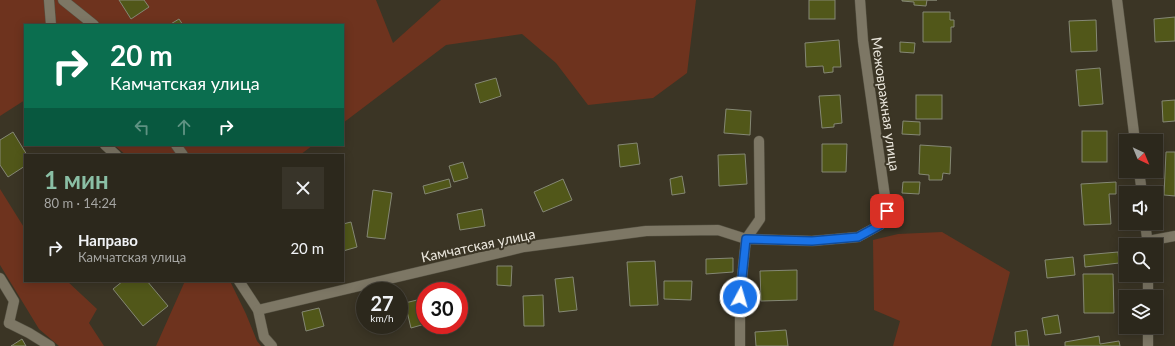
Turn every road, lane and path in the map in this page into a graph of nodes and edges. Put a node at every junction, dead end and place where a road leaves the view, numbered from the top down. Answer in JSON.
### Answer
{"nodes":[{"id":1,"x":49,"y":0,"type":"edge"},
{"id":2,"x":64,"y":0,"type":"edge"},
{"id":3,"x":860,"y":0,"type":"edge"},
{"id":4,"x":1117,"y":0,"type":"edge"},
{"id":5,"x":51,"y":24,"type":"edge"},
{"id":6,"x":93,"y":24,"type":"edge"},
{"id":7,"x":1134,"y":134,"type":"edge"},
{"id":8,"x":759,"y":141,"type":"dead end"},
{"id":9,"x":106,"y":146,"type":"edge"},
{"id":10,"x":115,"y":154,"type":"edge"},
{"id":11,"x":887,"y":211,"type":"joint"},
{"id":12,"x":1175,"y":236,"type":"edge"},
{"id":13,"x":746,"y":239,"type":"junction"},
{"id":14,"x":1163,"y":239,"type":"edge"},
{"id":15,"x":0,"y":278,"type":"edge"},
{"id":16,"x":240,"y":282,"type":"edge"},
{"id":17,"x":258,"y":310,"type":"junction"},
{"id":18,"x":5,"y":324,"type":"edge"},
{"id":19,"x":1148,"y":334,"type":"edge"},
{"id":20,"x":50,"y":346,"type":"edge"},
{"id":21,"x":272,"y":346,"type":"edge"},
{"id":22,"x":740,"y":346,"type":"edge"},
{"id":23,"x":1148,"y":346,"type":"edge"}],
"edges":[{"from":1,"to":5,"type":"street"},
{"from":2,"to":6,"type":"street"},
{"from":3,"to":11,"type":"street","name":"Межовражная улица"},
{"from":4,"to":7,"type":"street"},
{"from":8,"to":13,"type":"street"},
{"from":9,"to":10,"type":"street"},
{"from":11,"to":13,"type":"street","name":"Камчатская улица"},
{"from":12,"to":14,"type":"street"},
{"from":13,"to":17,"type":"street","name":"Камчатская улица"},
{"from":13,"to":22,"type":"street"},
{"from":15,"to":18,"type":"street"},
{"from":16,"to":17,"type":"street"},
{"from":17,"to":21,"type":"street"},
{"from":18,"to":20,"type":"street"},
{"from":19,"to":23,"type":"street"}]}
